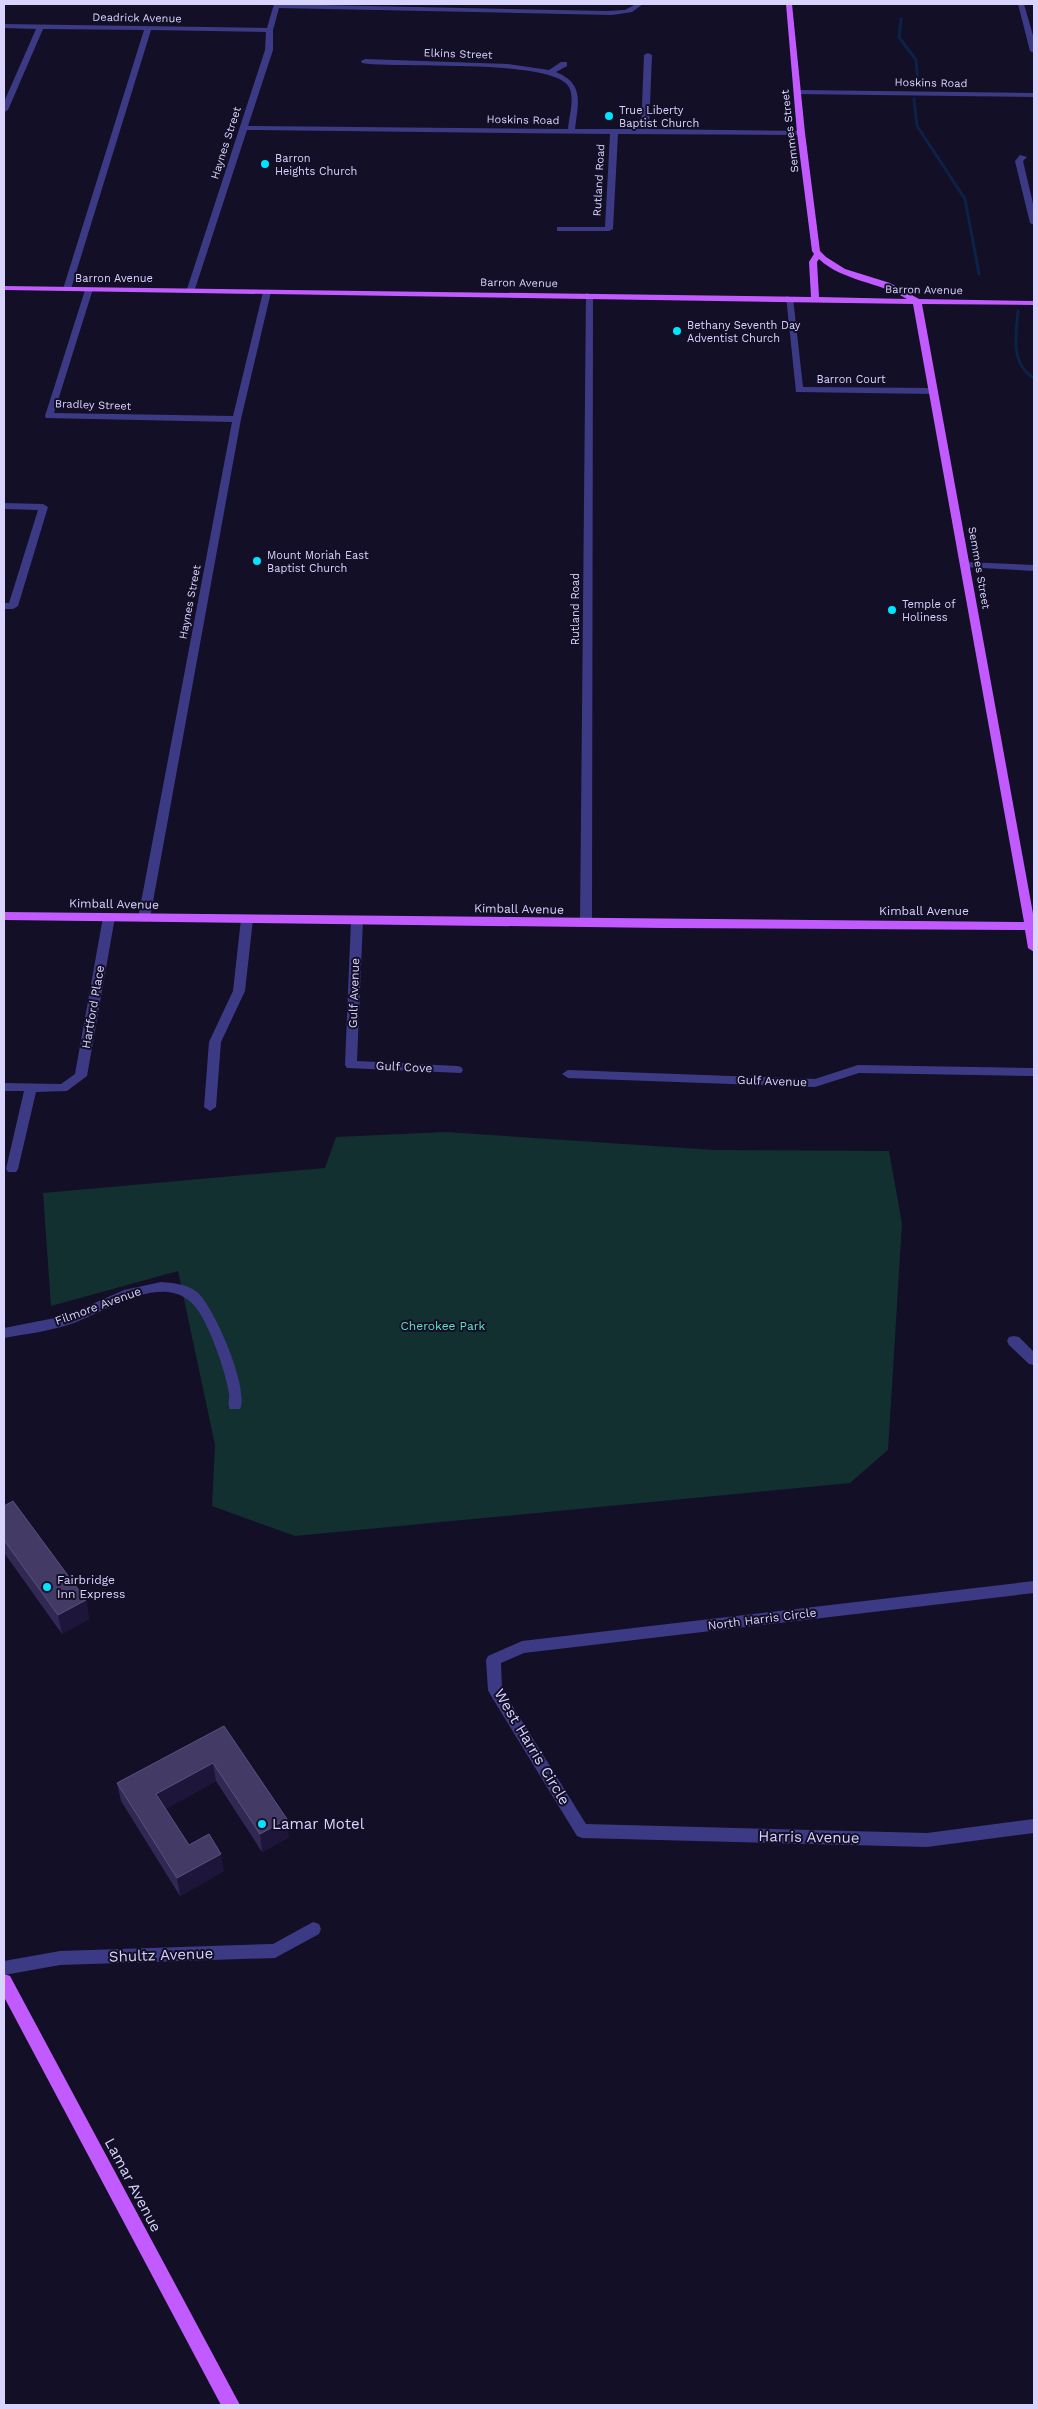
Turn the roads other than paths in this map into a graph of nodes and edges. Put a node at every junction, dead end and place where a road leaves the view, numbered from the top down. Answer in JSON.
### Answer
{"nodes":[{"id":1,"x":640,"y":4,"type":"edge"},
{"id":2,"x":789,"y":4,"type":"edge"},
{"id":3,"x":1021,"y":4,"type":"edge"},
{"id":4,"x":277,"y":5,"type":"edge"},
{"id":5,"x":4,"y":26,"type":"edge"},
{"id":6,"x":41,"y":26,"type":"junction"},
{"id":7,"x":148,"y":29,"type":"junction"},
{"id":8,"x":270,"y":30,"type":"junction"},
{"id":9,"x":1034,"y":51,"type":"edge"},
{"id":10,"x":648,"y":55,"type":"dead end"},
{"id":11,"x":365,"y":61,"type":"dead end"},
{"id":12,"x":564,"y":64,"type":"dead end"},
{"id":13,"x":550,"y":72,"type":"junction"},
{"id":14,"x":798,"y":92,"type":"junction"},
{"id":15,"x":1034,"y":95,"type":"edge"},
{"id":16,"x":4,"y":110,"type":"edge"},
{"id":17,"x":244,"y":128,"type":"junction"},
{"id":18,"x":571,"y":132,"type":"junction"},
{"id":19,"x":614,"y":132,"type":"junction"},
{"id":20,"x":645,"y":132,"type":"junction"},
{"id":21,"x":801,"y":133,"type":"junction"},
{"id":22,"x":1034,"y":156,"type":"edge"},
{"id":23,"x":1033,"y":214,"type":"edge"},
{"id":24,"x":1034,"y":223,"type":"edge"},
{"id":25,"x":560,"y":230,"type":"dead end"},
{"id":26,"x":818,"y":254,"type":"junction"},
{"id":27,"x":4,"y":288,"type":"edge"},
{"id":28,"x":67,"y":289,"type":"junction"},
{"id":29,"x":89,"y":289,"type":"junction"},
{"id":30,"x":191,"y":289,"type":"junction"},
{"id":31,"x":267,"y":292,"type":"junction"},
{"id":32,"x":589,"y":295,"type":"junction"},
{"id":33,"x":789,"y":298,"type":"junction"},
{"id":34,"x":815,"y":298,"type":"junction"},
{"id":35,"x":917,"y":301,"type":"junction"},
{"id":36,"x":1034,"y":302,"type":"edge"},
{"id":37,"x":934,"y":391,"type":"junction"},
{"id":38,"x":237,"y":419,"type":"junction"},
{"id":39,"x":4,"y":506,"type":"edge"},
{"id":40,"x":966,"y":565,"type":"junction"},
{"id":41,"x":1034,"y":568,"type":"edge"},
{"id":42,"x":9,"y":606,"type":"edge"},
{"id":43,"x":4,"y":916,"type":"edge"},
{"id":44,"x":109,"y":917,"type":"junction"},
{"id":45,"x":144,"y":918,"type":"junction"},
{"id":46,"x":247,"y":919,"type":"junction"},
{"id":47,"x":358,"y":920,"type":"junction"},
{"id":48,"x":586,"y":923,"type":"junction"},
{"id":49,"x":1032,"y":926,"type":"edge"},
{"id":50,"x":1034,"y":948,"type":"edge"},
{"id":51,"x":352,"y":1065,"type":"joint"},
{"id":52,"x":457,"y":1070,"type":"dead end"},
{"id":53,"x":1034,"y":1072,"type":"edge"},
{"id":54,"x":568,"y":1074,"type":"dead end"},
{"id":55,"x":4,"y":1086,"type":"edge"},
{"id":56,"x":31,"y":1086,"type":"junction"},
{"id":57,"x":210,"y":1107,"type":"dead end"},
{"id":58,"x":12,"y":1169,"type":"dead end"},
{"id":59,"x":4,"y":1334,"type":"edge"},
{"id":60,"x":1014,"y":1341,"type":"dead end"},
{"id":61,"x":1034,"y":1360,"type":"edge"},
{"id":62,"x":235,"y":1405,"type":"dead end"},
{"id":63,"x":1034,"y":1587,"type":"edge"},
{"id":64,"x":492,"y":1660,"type":"joint"},
{"id":65,"x":1034,"y":1826,"type":"edge"},
{"id":66,"x":582,"y":1832,"type":"joint"},
{"id":67,"x":313,"y":1929,"type":"dead end"},
{"id":68,"x":4,"y":1968,"type":"edge"},
{"id":69,"x":4,"y":1981,"type":"edge"},
{"id":70,"x":232,"y":2405,"type":"edge"}],
"edges":[{"from":1,"to":4,"type":"street"},
{"from":2,"to":14,"type":"main road","name":"Semmes Street"},
{"from":3,"to":9,"type":"street"},
{"from":4,"to":8,"type":"street","name":"Haynes Street"},
{"from":5,"to":6,"type":"street","name":"Deadrick Avenue"},
{"from":6,"to":7,"type":"street","name":"Deadrick Avenue"},
{"from":6,"to":16,"type":"street"},
{"from":7,"to":8,"type":"street","name":"Deadrick Avenue"},
{"from":7,"to":28,"type":"street"},
{"from":8,"to":17,"type":"street","name":"Haynes Street"},
{"from":10,"to":20,"type":"street"},
{"from":11,"to":13,"type":"street","name":"Elkins Street"},
{"from":12,"to":13,"type":"street"},
{"from":13,"to":18,"type":"street","name":"Elkins Street"},
{"from":14,"to":15,"type":"street","name":"Hoskins Road"},
{"from":14,"to":21,"type":"main road","name":"Semmes Street"},
{"from":17,"to":18,"type":"street","name":"Hoskins Road"},
{"from":17,"to":30,"type":"street","name":"Haynes Street"},
{"from":18,"to":19,"type":"street","name":"Hoskins Road"},
{"from":19,"to":20,"type":"street","name":"Hoskins Road"},
{"from":19,"to":25,"type":"street","name":"Rutland Road"},
{"from":20,"to":21,"type":"street","name":"Hoskins Road"},
{"from":21,"to":26,"type":"main road","name":"Semmes Street"},
{"from":22,"to":23,"type":"street"},
{"from":23,"to":24,"type":"street"},
{"from":26,"to":34,"type":"main road","name":"Semmes Street"},
{"from":26,"to":35,"type":"main road"},
{"from":27,"to":28,"type":"main road","name":"Barron Avenue"},
{"from":28,"to":29,"type":"main road","name":"Barron Avenue"},
{"from":29,"to":30,"type":"main road","name":"Barron Avenue"},
{"from":29,"to":38,"type":"street","name":"Bradley Street"},
{"from":30,"to":31,"type":"main road","name":"Barron Avenue"},
{"from":31,"to":32,"type":"main road","name":"Barron Avenue"},
{"from":31,"to":38,"type":"street","name":"Haynes Street"},
{"from":32,"to":33,"type":"main road","name":"Barron Avenue"},
{"from":32,"to":48,"type":"street","name":"Rutland Road"},
{"from":33,"to":34,"type":"main road","name":"Barron Avenue"},
{"from":33,"to":37,"type":"street","name":"Barron Court"},
{"from":34,"to":35,"type":"main road","name":"Barron Avenue"},
{"from":35,"to":36,"type":"main road","name":"Barron Avenue"},
{"from":35,"to":37,"type":"main road","name":"Semmes Street"},
{"from":37,"to":40,"type":"main road","name":"Semmes Street"},
{"from":38,"to":45,"type":"street","name":"Haynes Street"},
{"from":39,"to":42,"type":"street"},
{"from":40,"to":41,"type":"street"},
{"from":40,"to":49,"type":"main road","name":"Semmes Street"},
{"from":43,"to":44,"type":"main road","name":"Kimball Avenue"},
{"from":44,"to":45,"type":"main road","name":"Kimball Avenue"},
{"from":44,"to":56,"type":"street","name":"Hartford Place"},
{"from":45,"to":46,"type":"main road","name":"Kimball Avenue"},
{"from":46,"to":47,"type":"main road","name":"Kimball Avenue"},
{"from":46,"to":57,"type":"street"},
{"from":47,"to":48,"type":"main road","name":"Kimball Avenue"},
{"from":47,"to":51,"type":"street","name":"Gulf Avenue"},
{"from":48,"to":49,"type":"main road","name":"Kimball Avenue"},
{"from":49,"to":50,"type":"main road","name":"Semmes Street"},
{"from":51,"to":52,"type":"street","name":"Gulf Cove"},
{"from":53,"to":54,"type":"street","name":"Gulf Avenue"},
{"from":55,"to":56,"type":"street"},
{"from":56,"to":58,"type":"street"},
{"from":59,"to":62,"type":"street","name":"Filmore Avenue"},
{"from":60,"to":61,"type":"street"},
{"from":63,"to":64,"type":"street","name":"North Harris Circle"},
{"from":64,"to":66,"type":"street","name":"West Harris Circle"},
{"from":65,"to":66,"type":"street","name":"Harris Avenue"},
{"from":67,"to":68,"type":"street","name":"Shultz Avenue"},
{"from":69,"to":70,"type":"main road","name":"Lamar Avenue"}]}
